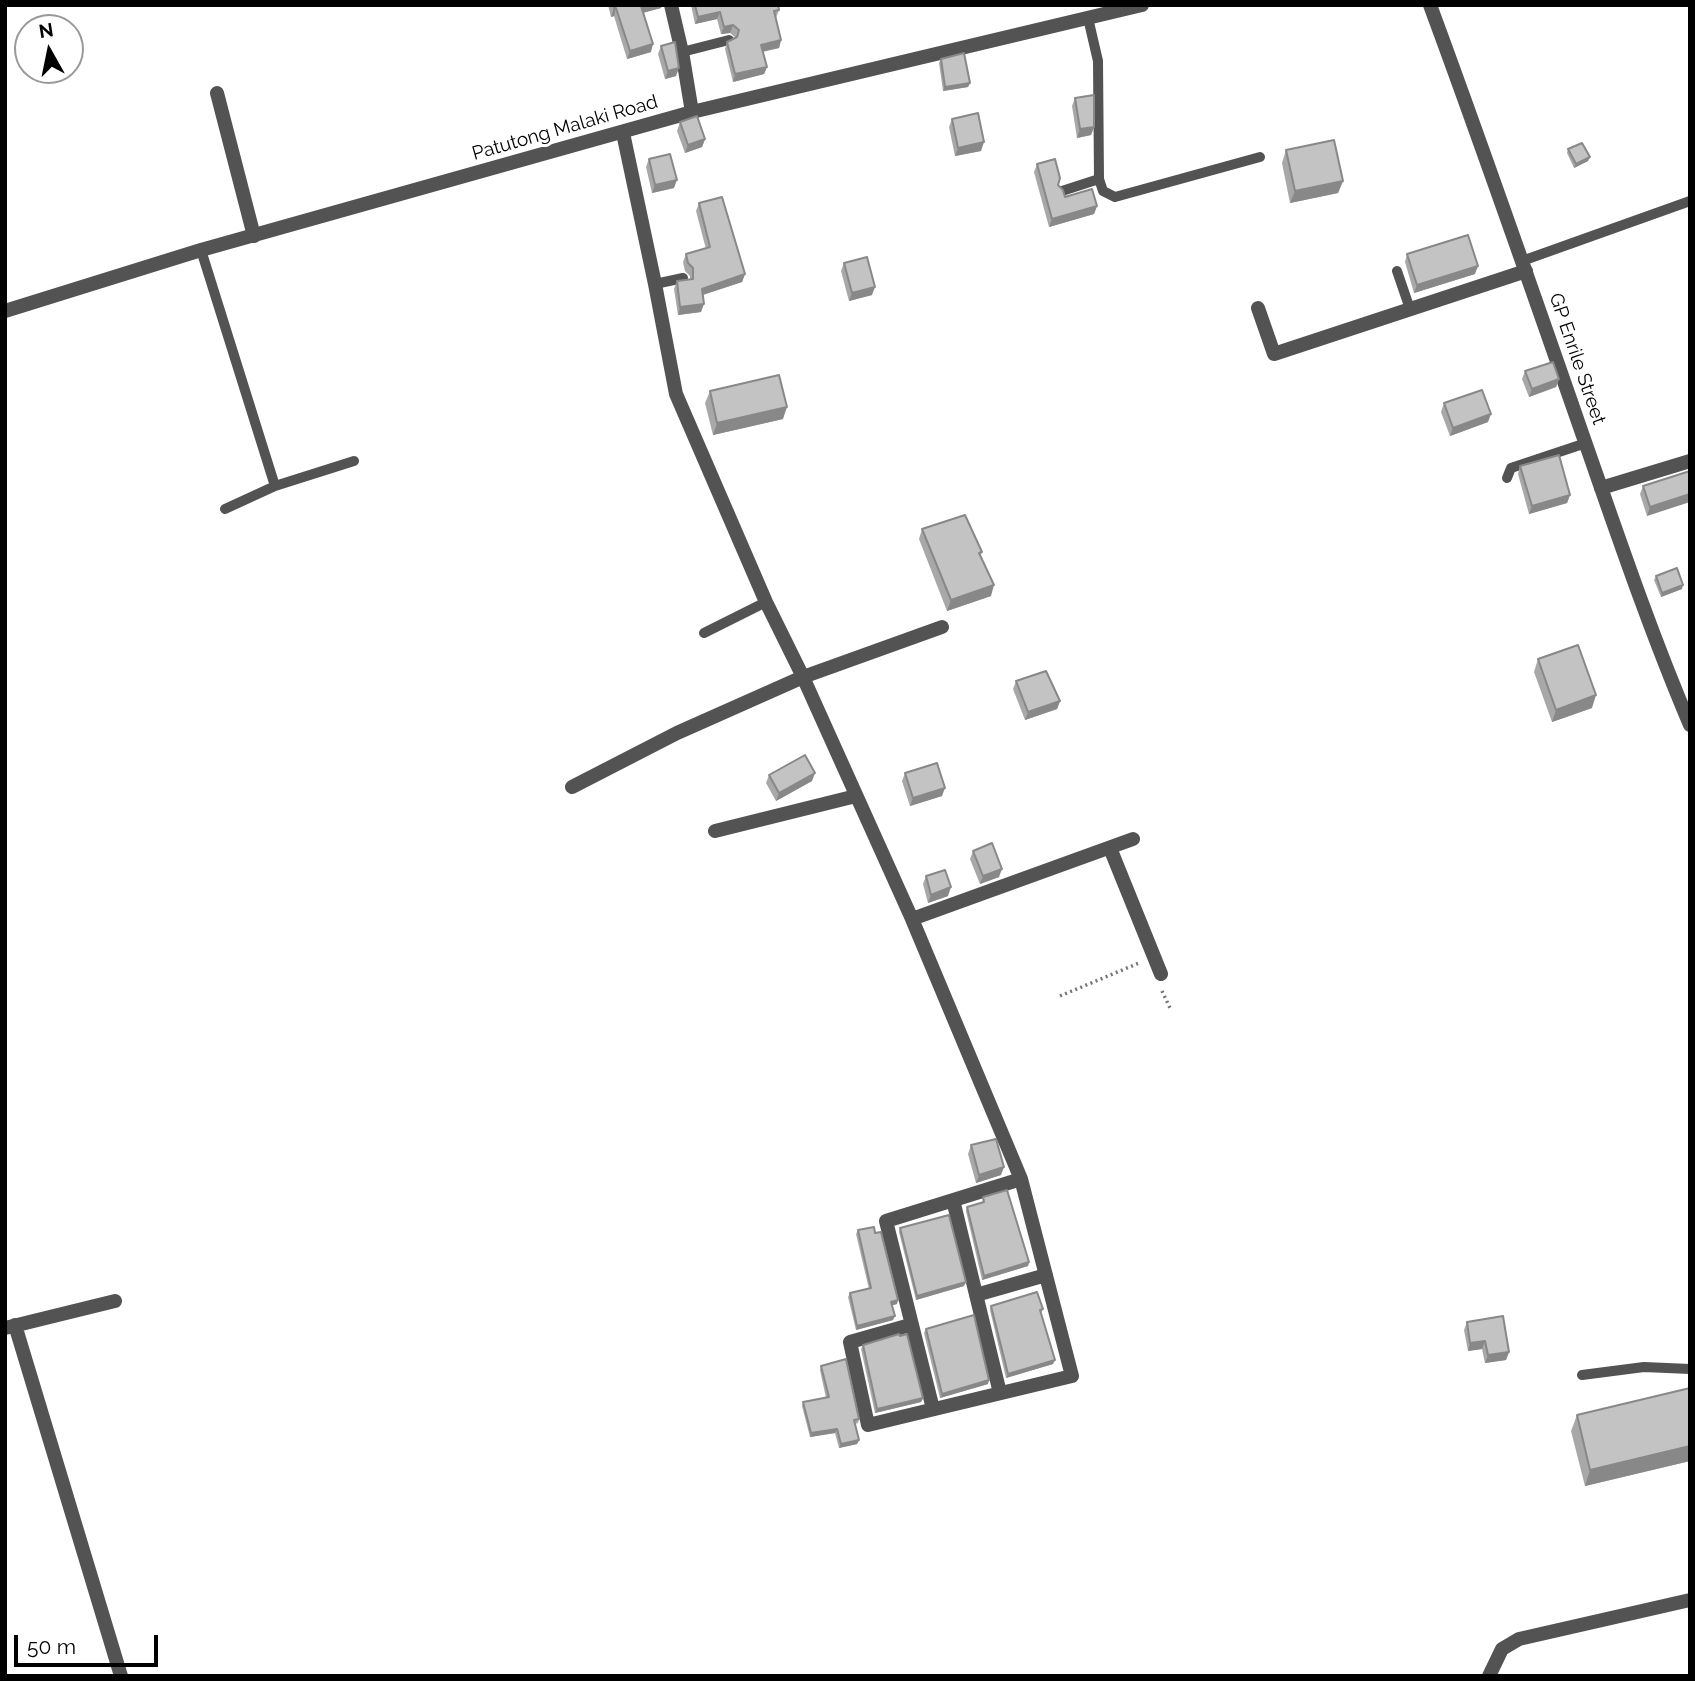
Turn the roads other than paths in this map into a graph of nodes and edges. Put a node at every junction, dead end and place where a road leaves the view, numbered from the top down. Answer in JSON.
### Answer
{"nodes":[{"id":1,"x":671,"y":5,"type":"edge"},
{"id":2,"x":1142,"y":5,"type":"edge"},
{"id":3,"x":1430,"y":5,"type":"edge"},
{"id":4,"x":1088,"y":18,"type":"junction"},
{"id":5,"x":729,"y":40,"type":"edge"},
{"id":6,"x":682,"y":52,"type":"junction"},
{"id":7,"x":217,"y":93,"type":"dead end"},
{"id":8,"x":692,"y":112,"type":"junction"},
{"id":9,"x":623,"y":133,"type":"junction"},
{"id":10,"x":1260,"y":157,"type":"dead end"},
{"id":11,"x":1099,"y":179,"type":"junction"},
{"id":12,"x":1062,"y":191,"type":"edge"},
{"id":13,"x":1690,"y":201,"type":"edge"},
{"id":14,"x":254,"y":236,"type":"junction"},
{"id":15,"x":201,"y":250,"type":"junction"},
{"id":16,"x":1524,"y":266,"type":"junction"},
{"id":17,"x":1397,"y":271,"type":"dead end"},
{"id":18,"x":683,"y":278,"type":"edge"},
{"id":19,"x":655,"y":284,"type":"junction"},
{"id":20,"x":1258,"y":308,"type":"dead end"},
{"id":21,"x":1410,"y":309,"type":"junction"},
{"id":22,"x":5,"y":311,"type":"edge"},
{"id":23,"x":1586,"y":443,"type":"junction"},
{"id":24,"x":355,"y":461,"type":"dead end"},
{"id":25,"x":1690,"y":461,"type":"edge"},
{"id":26,"x":1507,"y":478,"type":"dead end"},
{"id":27,"x":275,"y":486,"type":"junction"},
{"id":28,"x":1601,"y":488,"type":"junction"},
{"id":29,"x":225,"y":509,"type":"dead end"},
{"id":30,"x":766,"y":602,"type":"junction"},
{"id":31,"x":942,"y":627,"type":"dead end"},
{"id":32,"x":704,"y":633,"type":"dead end"},
{"id":33,"x":803,"y":677,"type":"junction"},
{"id":34,"x":1690,"y":725,"type":"edge"},
{"id":35,"x":572,"y":787,"type":"dead end"},
{"id":36,"x":856,"y":796,"type":"junction"},
{"id":37,"x":715,"y":831,"type":"dead end"},
{"id":38,"x":1133,"y":839,"type":"dead end"},
{"id":39,"x":1110,"y":848,"type":"junction"},
{"id":40,"x":912,"y":919,"type":"junction"},
{"id":41,"x":1161,"y":974,"type":"dead end"},
{"id":42,"x":1021,"y":1179,"type":"junction"},
{"id":43,"x":953,"y":1200,"type":"junction"},
{"id":44,"x":1046,"y":1275,"type":"junction"},
{"id":45,"x":976,"y":1294,"type":"junction"},
{"id":46,"x":115,"y":1301,"type":"dead end"},
{"id":47,"x":910,"y":1325,"type":"junction"},
{"id":48,"x":10,"y":1327,"type":"edge"},
{"id":49,"x":1690,"y":1369,"type":"edge"},
{"id":50,"x":1582,"y":1375,"type":"dead end"},
{"id":51,"x":1000,"y":1393,"type":"junction"},
{"id":52,"x":933,"y":1409,"type":"junction"},
{"id":53,"x":1690,"y":1600,"type":"edge"},
{"id":54,"x":121,"y":1676,"type":"edge"},
{"id":55,"x":1489,"y":1676,"type":"edge"}],
"edges":[{"from":1,"to":6,"type":"street"},
{"from":2,"to":4,"type":"street","name":"Patutong Malaki Road"},
{"from":3,"to":16,"type":"street","name":"GP Enrile Street"},
{"from":4,"to":8,"type":"street","name":"Patutong Malaki Road"},
{"from":4,"to":11,"type":"lane"},
{"from":5,"to":6,"type":"lane"},
{"from":6,"to":8,"type":"street"},
{"from":7,"to":14,"type":"street"},
{"from":8,"to":9,"type":"street","name":"Patutong Malaki Road"},
{"from":9,"to":14,"type":"street","name":"Patutong Malaki Road"},
{"from":9,"to":19,"type":"street"},
{"from":10,"to":11,"type":"lane"},
{"from":11,"to":12,"type":"lane"},
{"from":13,"to":16,"type":"lane"},
{"from":14,"to":15,"type":"street","name":"Patutong Malaki Road"},
{"from":15,"to":22,"type":"street","name":"Patutong Malaki Road"},
{"from":15,"to":27,"type":"lane"},
{"from":16,"to":21,"type":"street"},
{"from":16,"to":23,"type":"street","name":"GP Enrile Street"},
{"from":17,"to":21,"type":"lane"},
{"from":18,"to":19,"type":"lane"},
{"from":19,"to":30,"type":"street"},
{"from":20,"to":21,"type":"street"},
{"from":23,"to":26,"type":"lane"},
{"from":23,"to":28,"type":"street","name":"GP Enrile Street"},
{"from":24,"to":27,"type":"lane"},
{"from":25,"to":28,"type":"street"},
{"from":27,"to":29,"type":"lane"},
{"from":28,"to":34,"type":"street","name":"GP Enrile Street"},
{"from":30,"to":32,"type":"lane"},
{"from":30,"to":33,"type":"street"},
{"from":31,"to":33,"type":"street"},
{"from":33,"to":35,"type":"street"},
{"from":33,"to":36,"type":"street"},
{"from":36,"to":37,"type":"street"},
{"from":36,"to":40,"type":"street"},
{"from":38,"to":39,"type":"street"},
{"from":39,"to":40,"type":"street"},
{"from":39,"to":41,"type":"street"},
{"from":40,"to":42,"type":"street"},
{"from":42,"to":43,"type":"street"},
{"from":42,"to":44,"type":"street"},
{"from":43,"to":45,"type":"street"},
{"from":43,"to":47,"type":"street"},
{"from":44,"to":45,"type":"street"},
{"from":44,"to":51,"type":"street"},
{"from":45,"to":51,"type":"street"},
{"from":46,"to":48,"type":"street"},
{"from":47,"to":52,"type":"street"},
{"from":47,"to":52,"type":"street"},
{"from":48,"to":54,"type":"street"},
{"from":49,"to":50,"type":"lane"},
{"from":51,"to":52,"type":"street"},
{"from":53,"to":55,"type":"street"}]}
